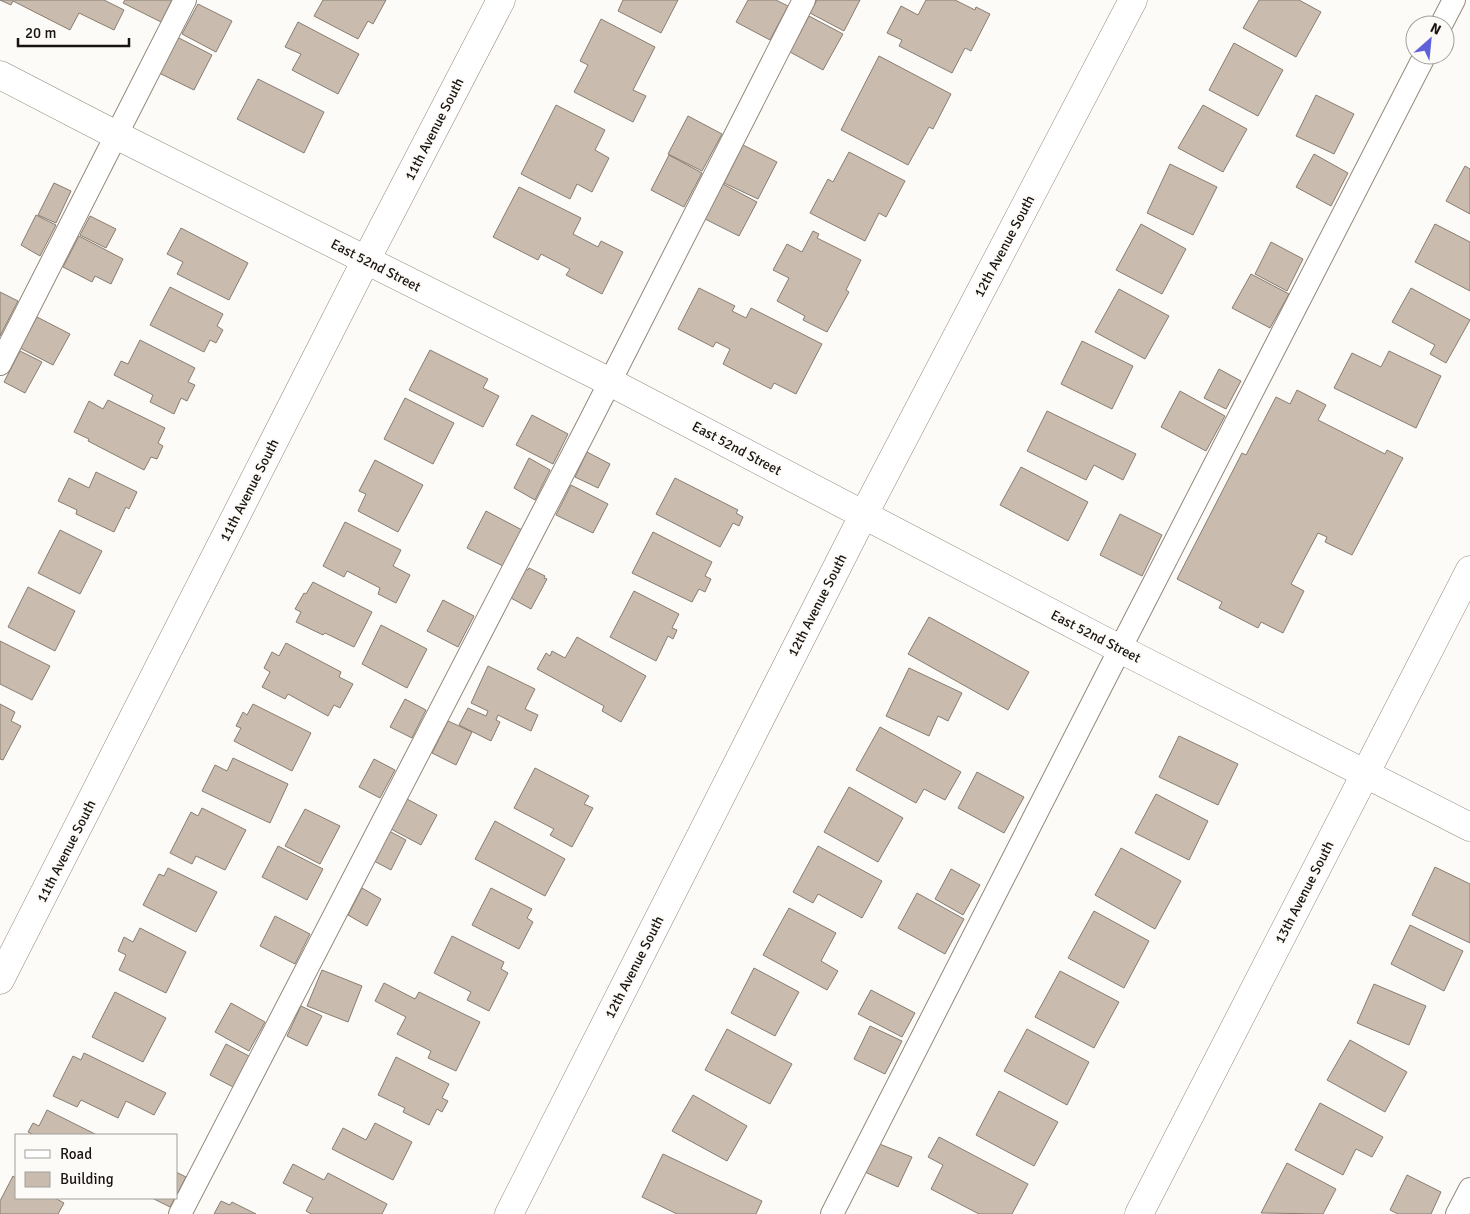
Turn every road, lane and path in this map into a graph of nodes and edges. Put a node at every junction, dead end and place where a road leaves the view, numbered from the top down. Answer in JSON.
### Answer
{"nodes":[{"id":1,"x":185,"y":0,"type":"edge"},
{"id":2,"x":501,"y":0,"type":"edge"},
{"id":3,"x":804,"y":0,"type":"edge"},
{"id":4,"x":1133,"y":0,"type":"edge"},
{"id":5,"x":1454,"y":0,"type":"edge"},
{"id":6,"x":1446,"y":15,"type":"edge"},
{"id":7,"x":1421,"y":65,"type":"edge"},
{"id":8,"x":0,"y":75,"type":"edge"},
{"id":9,"x":116,"y":135,"type":"junction"},
{"id":10,"x":366,"y":260,"type":"junction"},
{"id":11,"x":0,"y":364,"type":"edge"},
{"id":12,"x":610,"y":382,"type":"junction"},
{"id":13,"x":864,"y":514,"type":"junction"},
{"id":14,"x":1470,"y":570,"type":"edge"},
{"id":15,"x":1120,"y":649,"type":"junction"},
{"id":16,"x":1365,"y":774,"type":"junction"},
{"id":17,"x":1470,"y":827,"type":"edge"},
{"id":18,"x":0,"y":980,"type":"edge"},
{"id":19,"x":1470,"y":1190,"type":"edge"},
{"id":20,"x":180,"y":1214,"type":"edge"},
{"id":21,"x":509,"y":1214,"type":"edge"},
{"id":22,"x":832,"y":1214,"type":"edge"},
{"id":23,"x":1139,"y":1214,"type":"edge"},
{"id":24,"x":1457,"y":1214,"type":"edge"}],
"edges":[{"from":1,"to":9,"type":"lane"},
{"from":2,"to":10,"type":"street","name":"11th Avenue South"},
{"from":3,"to":12,"type":"lane"},
{"from":4,"to":13,"type":"street","name":"12th Avenue South"},
{"from":5,"to":6,"type":"lane"},
{"from":7,"to":15,"type":"lane"},
{"from":8,"to":9,"type":"street","name":"East 52nd Street"},
{"from":9,"to":10,"type":"street","name":"East 52nd Street"},
{"from":9,"to":11,"type":"lane"},
{"from":10,"to":12,"type":"street","name":"East 52nd Street"},
{"from":10,"to":18,"type":"street","name":"11th Avenue South"},
{"from":12,"to":13,"type":"street","name":"East 52nd Street"},
{"from":12,"to":20,"type":"lane"},
{"from":13,"to":15,"type":"street","name":"East 52nd Street"},
{"from":13,"to":21,"type":"street","name":"12th Avenue South"},
{"from":14,"to":16,"type":"street","name":"13th Avenue South"},
{"from":15,"to":16,"type":"street","name":"East 52nd Street"},
{"from":15,"to":22,"type":"lane"},
{"from":16,"to":17,"type":"street","name":"East 52nd Street"},
{"from":16,"to":23,"type":"street","name":"13th Avenue South"},
{"from":19,"to":24,"type":"lane"}]}
